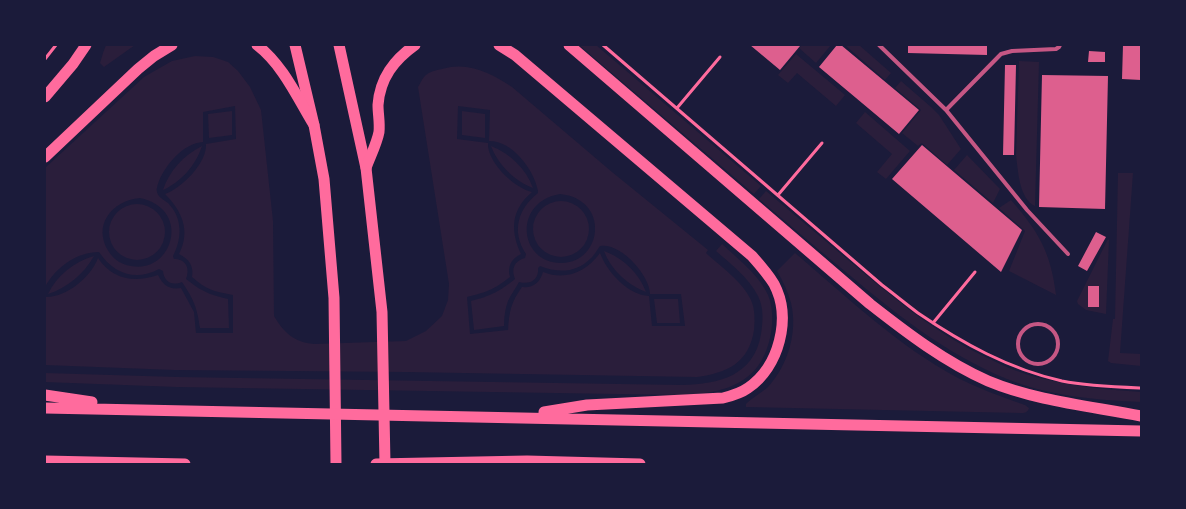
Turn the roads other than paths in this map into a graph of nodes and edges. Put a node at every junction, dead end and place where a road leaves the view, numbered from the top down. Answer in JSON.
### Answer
{"nodes":[{"id":1,"x":86,"y":45,"type":"edge"},
{"id":2,"x":172,"y":45,"type":"edge"},
{"id":3,"x":257,"y":45,"type":"edge"},
{"id":4,"x":295,"y":45,"type":"edge"},
{"id":5,"x":339,"y":45,"type":"edge"},
{"id":6,"x":415,"y":45,"type":"edge"},
{"id":7,"x":499,"y":45,"type":"edge"},
{"id":8,"x":569,"y":45,"type":"edge"},
{"id":9,"x":879,"y":45,"type":"edge"},
{"id":10,"x":1060,"y":45,"type":"edge"},
{"id":11,"x":45,"y":97,"type":"edge"},
{"id":12,"x":946,"y":110,"type":"junction"},
{"id":13,"x":314,"y":125,"type":"junction"},
{"id":14,"x":45,"y":157,"type":"edge"},
{"id":15,"x":366,"y":168,"type":"junction"},
{"id":16,"x":1068,"y":254,"type":"dead end"},
{"id":17,"x":1021,"y":333,"type":"joint"},
{"id":18,"x":45,"y":395,"type":"edge"},
{"id":19,"x":45,"y":408,"type":"edge"},
{"id":20,"x":146,"y":409,"type":"junction"},
{"id":21,"x":1141,"y":416,"type":"edge"},
{"id":22,"x":517,"y":417,"type":"junction"},
{"id":23,"x":1141,"y":430,"type":"edge"},
{"id":24,"x":45,"y":461,"type":"edge"},
{"id":25,"x":528,"y":461,"type":"junction"},
{"id":26,"x":141,"y":464,"type":"edge"},
{"id":27,"x":147,"y":464,"type":"edge"},
{"id":28,"x":185,"y":464,"type":"edge"},
{"id":29,"x":336,"y":464,"type":"edge"},
{"id":30,"x":376,"y":464,"type":"edge"},
{"id":31,"x":385,"y":464,"type":"edge"},
{"id":32,"x":540,"y":464,"type":"edge"},
{"id":33,"x":640,"y":464,"type":"edge"}],
"edges":[{"from":1,"to":11,"type":"main road"},
{"from":2,"to":14,"type":"main road"},
{"from":3,"to":13,"type":"main road"},
{"from":4,"to":13,"type":"main road"},
{"from":5,"to":15,"type":"main road"},
{"from":6,"to":15,"type":"main road"},
{"from":7,"to":22,"type":"main road"},
{"from":8,"to":21,"type":"main road"},
{"from":9,"to":12,"type":"lane"},
{"from":10,"to":12,"type":"lane"},
{"from":12,"to":16,"type":"lane"},
{"from":13,"to":29,"type":"main road"},
{"from":15,"to":31,"type":"main road"},
{"from":17,"to":17,"type":"lane"},
{"from":18,"to":20,"type":"main road"},
{"from":19,"to":20,"type":"main road"},
{"from":20,"to":22,"type":"main road"},
{"from":22,"to":23,"type":"main road"},
{"from":24,"to":27,"type":"main road"},
{"from":25,"to":30,"type":"main road"},
{"from":25,"to":32,"type":"main road"},
{"from":25,"to":33,"type":"main road"},
{"from":26,"to":27,"type":"main road"},
{"from":27,"to":28,"type":"main road"}]}
